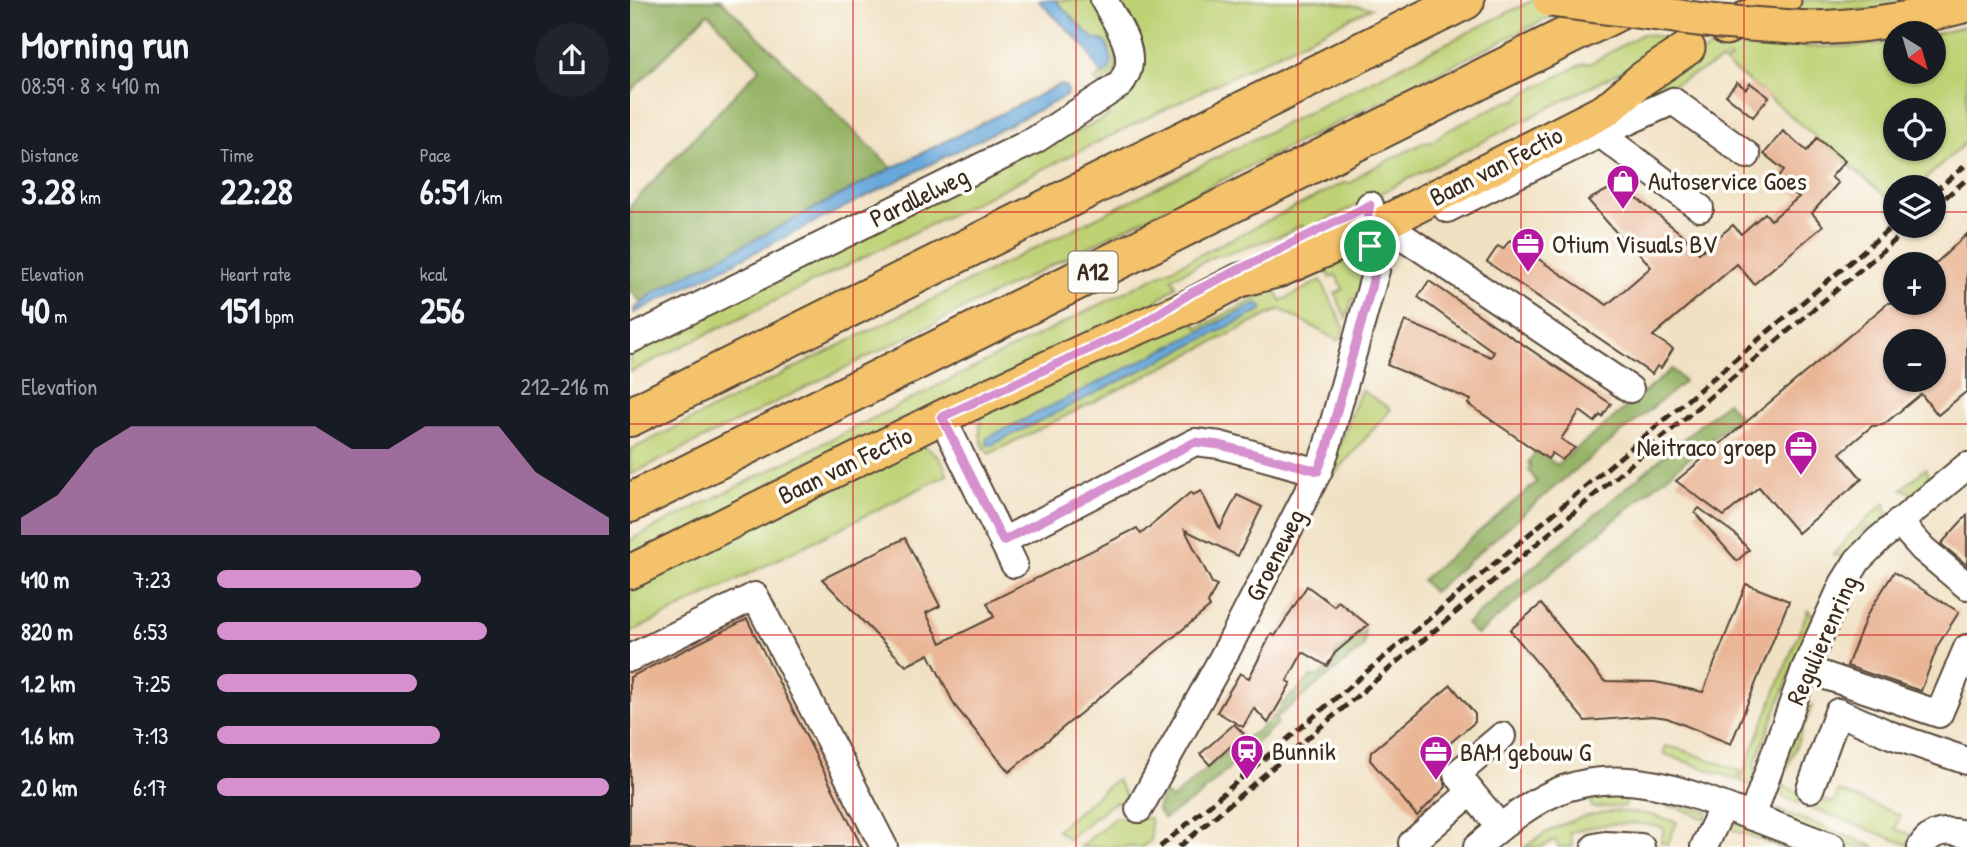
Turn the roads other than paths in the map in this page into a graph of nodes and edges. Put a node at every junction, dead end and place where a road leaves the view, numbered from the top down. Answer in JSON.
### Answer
{"nodes":[{"id":1,"x":1104,"y":0,"type":"edge"},
{"id":2,"x":1465,"y":0,"type":"edge"},
{"id":3,"x":1550,"y":0,"type":"edge"},
{"id":4,"x":1640,"y":0,"type":"edge"},
{"id":5,"x":1784,"y":0,"type":"edge"},
{"id":6,"x":1967,"y":5,"type":"edge"},
{"id":7,"x":1600,"y":134,"type":"junction"},
{"id":8,"x":1747,"y":155,"type":"dead end"},
{"id":9,"x":1700,"y":208,"type":"dead end"},
{"id":10,"x":1374,"y":230,"type":"junction"},
{"id":11,"x":630,"y":340,"type":"edge"},
{"id":12,"x":1630,"y":389,"type":"dead end"},
{"id":13,"x":630,"y":417,"type":"edge"},
{"id":14,"x":942,"y":417,"type":"junction"},
{"id":15,"x":1967,"y":466,"type":"edge"},
{"id":16,"x":1318,"y":471,"type":"junction"},
{"id":17,"x":630,"y":503,"type":"edge"},
{"id":18,"x":1899,"y":522,"type":"junction"},
{"id":19,"x":630,"y":572,"type":"edge"},
{"id":20,"x":1967,"y":586,"type":"edge"},
{"id":21,"x":1967,"y":648,"type":"edge"},
{"id":22,"x":630,"y":658,"type":"edge"},
{"id":23,"x":1805,"y":669,"type":"junction"},
{"id":24,"x":1797,"y":694,"type":"junction"},
{"id":25,"x":1838,"y":712,"type":"junction"},
{"id":26,"x":1502,"y":736,"type":"dead end"},
{"id":27,"x":1967,"y":761,"type":"edge"},
{"id":28,"x":1810,"y":789,"type":"dead end"},
{"id":29,"x":1471,"y":792,"type":"junction"},
{"id":30,"x":1723,"y":806,"type":"junction"},
{"id":31,"x":1139,"y":809,"type":"dead end"},
{"id":32,"x":1752,"y":817,"type":"junction"},
{"id":33,"x":1967,"y":835,"type":"edge"},
{"id":34,"x":1493,"y":839,"type":"edge"},
{"id":35,"x":1412,"y":843,"type":"dead end"},
{"id":36,"x":884,"y":847,"type":"edge"},
{"id":37,"x":1595,"y":847,"type":"edge"},
{"id":38,"x":1642,"y":847,"type":"edge"},
{"id":39,"x":1704,"y":847,"type":"edge"},
{"id":40,"x":1832,"y":847,"type":"edge"},
{"id":41,"x":1921,"y":847,"type":"edge"}],
"edges":[{"from":1,"to":11,"type":"street","name":"Parallelweg"},
{"from":2,"to":13,"type":"highway"},
{"from":3,"to":6,"type":"main road","bridge":true},
{"from":4,"to":17,"type":"highway","number":"A12"},
{"from":5,"to":10,"type":"main road","name":"Baan van Fectio"},
{"from":7,"to":8,"type":"street"},
{"from":7,"to":9,"type":"street"},
{"from":7,"to":10,"type":"street"},
{"from":10,"to":12,"type":"street"},
{"from":10,"to":14,"type":"main road","name":"Baan van Fectio"},
{"from":10,"to":16,"type":"street","name":"Groeneweg"},
{"from":14,"to":16,"type":"street"},
{"from":14,"to":19,"type":"main road","name":"Baan van Fectio"},
{"from":15,"to":18,"type":"street","name":"Regulierenring"},
{"from":16,"to":31,"type":"street","name":"Groeneweg"},
{"from":18,"to":20,"type":"street"},
{"from":18,"to":23,"type":"street","name":"Regulierenring"},
{"from":21,"to":23,"type":"street"},
{"from":22,"to":36,"type":"street"},
{"from":23,"to":24,"type":"street","name":"Regulierenring"},
{"from":24,"to":25,"type":"street"},
{"from":24,"to":32,"type":"street","name":"Regulierenring"},
{"from":25,"to":27,"type":"street"},
{"from":25,"to":28,"type":"street"},
{"from":26,"to":29,"type":"street"},
{"from":29,"to":34,"type":"street"},
{"from":29,"to":35,"type":"street"},
{"from":30,"to":32,"type":"street"},
{"from":30,"to":34,"type":"street"},
{"from":30,"to":39,"type":"street"},
{"from":32,"to":40,"type":"street"},
{"from":33,"to":41,"type":"street"},
{"from":37,"to":38,"type":"street"}]}
